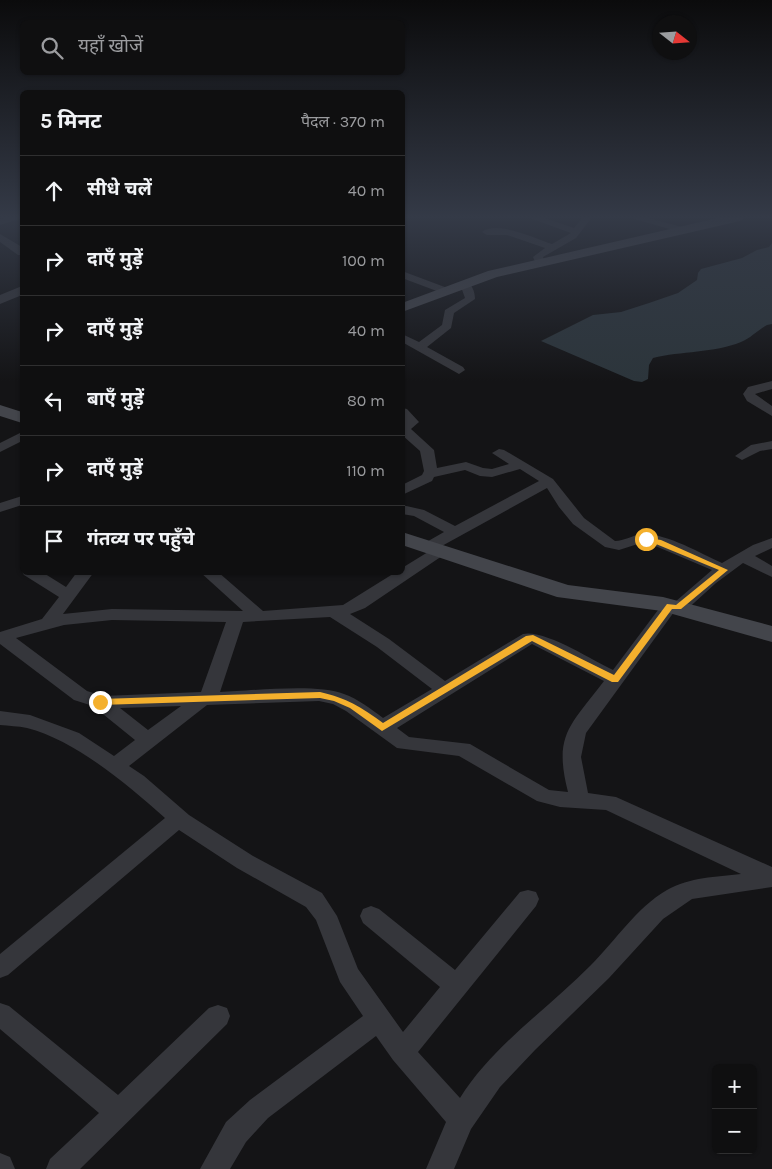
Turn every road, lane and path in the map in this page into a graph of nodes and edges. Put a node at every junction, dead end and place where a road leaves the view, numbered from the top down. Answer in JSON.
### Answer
{"nodes":[{"id":1,"x":503,"y":272,"type":"edge"},
{"id":2,"x":405,"y":275,"type":"edge"},
{"id":3,"x":465,"y":284,"type":"junction"},
{"id":4,"x":20,"y":291,"type":"edge"},
{"id":5,"x":446,"y":291,"type":"junction"},
{"id":6,"x":0,"y":300,"type":"edge"},
{"id":7,"x":405,"y":307,"type":"edge"},
{"id":8,"x":405,"y":339,"type":"edge"},
{"id":9,"x":420,"y":348,"type":"junction"},
{"id":10,"x":459,"y":370,"type":"dead end"},
{"id":11,"x":772,"y":384,"type":"edge"},
{"id":12,"x":0,"y":410,"type":"edge"},
{"id":13,"x":772,"y":412,"type":"edge"},
{"id":14,"x":405,"y":415,"type":"edge"},
{"id":15,"x":20,"y":417,"type":"edge"},
{"id":16,"x":405,"y":427,"type":"edge"},
{"id":17,"x":405,"y":431,"type":"edge"},
{"id":18,"x":20,"y":437,"type":"edge"},
{"id":19,"x":772,"y":444,"type":"edge"},
{"id":20,"x":0,"y":448,"type":"edge"},
{"id":21,"x":499,"y":452,"type":"dead end"},
{"id":22,"x":742,"y":456,"type":"dead end"},
{"id":23,"x":520,"y":465,"type":"junction"},
{"id":24,"x":431,"y":474,"type":"junction"},
{"id":25,"x":548,"y":482,"type":"junction"},
{"id":26,"x":405,"y":489,"type":"edge"},
{"id":27,"x":20,"y":501,"type":"edge"},
{"id":28,"x":0,"y":508,"type":"edge"},
{"id":29,"x":405,"y":510,"type":"edge"},
{"id":30,"x":455,"y":532,"type":"junction"},
{"id":31,"x":405,"y":539,"type":"edge"},
{"id":32,"x":772,"y":543,"type":"edge"},
{"id":33,"x":434,"y":549,"type":"junction"},
{"id":34,"x":744,"y":557,"type":"junction"},
{"id":35,"x":405,"y":570,"type":"edge"},
{"id":36,"x":724,"y":570,"type":"junction"},
{"id":37,"x":772,"y":572,"type":"edge"},
{"id":38,"x":35,"y":575,"type":"edge"},
{"id":39,"x":84,"y":575,"type":"edge"},
{"id":40,"x":211,"y":575,"type":"edge"},
{"id":41,"x":399,"y":575,"type":"edge"},
{"id":42,"x":69,"y":596,"type":"junction"},
{"id":43,"x":674,"y":607,"type":"junction"},
{"id":44,"x":334,"y":612,"type":"junction"},
{"id":45,"x":259,"y":616,"type":"junction"},
{"id":46,"x":236,"y":617,"type":"junction"},
{"id":47,"x":48,"y":623,"type":"junction"},
{"id":48,"x":772,"y":634,"type":"edge"},
{"id":49,"x":1,"y":638,"type":"edge"},
{"id":50,"x":615,"y":679,"type":"junction"},
{"id":51,"x":445,"y":690,"type":"junction"},
{"id":52,"x":205,"y":699,"type":"junction"},
{"id":53,"x":100,"y":702,"type":"junction"},
{"id":54,"x":0,"y":718,"type":"edge"},
{"id":55,"x":382,"y":728,"type":"junction"},
{"id":56,"x":148,"y":740,"type":"junction"},
{"id":57,"x":115,"y":766,"type":"junction"},
{"id":58,"x":580,"y":800,"type":"junction"},
{"id":59,"x":179,"y":818,"type":"junction"},
{"id":60,"x":771,"y":877,"type":"edge"},
{"id":61,"x":528,"y":899,"type":"dead end"},
{"id":62,"x":371,"y":916,"type":"dead end"},
{"id":63,"x":0,"y":968,"type":"edge"},
{"id":64,"x":456,"y":986,"type":"junction"},
{"id":65,"x":0,"y":1014,"type":"edge"},
{"id":66,"x":218,"y":1016,"type":"dead end"},
{"id":67,"x":379,"y":1019,"type":"junction"},
{"id":68,"x":402,"y":1052,"type":"junction"},
{"id":69,"x":119,"y":1112,"type":"junction"},
{"id":70,"x":462,"y":1120,"type":"junction"},
{"id":71,"x":60,"y":1169,"type":"edge"},
{"id":72,"x":214,"y":1169,"type":"edge"},
{"id":73,"x":440,"y":1169,"type":"edge"}],
"edges":[{"from":1,"to":3,"type":"main road"},
{"from":2,"to":5,"type":"street"},
{"from":3,"to":5,"type":"main road"},
{"from":3,"to":9,"type":"street"},
{"from":4,"to":6,"type":"street"},
{"from":5,"to":7,"type":"main road"},
{"from":8,"to":9,"type":"street"},
{"from":9,"to":10,"type":"street"},
{"from":11,"to":13,"type":"street"},
{"from":12,"to":15,"type":"main road"},
{"from":14,"to":16,"type":"street"},
{"from":17,"to":24,"type":"street"},
{"from":18,"to":20,"type":"street"},
{"from":19,"to":22,"type":"street"},
{"from":21,"to":23,"type":"street"},
{"from":23,"to":24,"type":"street"},
{"from":23,"to":25,"type":"street"},
{"from":24,"to":26,"type":"street"},
{"from":25,"to":30,"type":"street"},
{"from":25,"to":36,"type":"street"},
{"from":27,"to":28,"type":"street"},
{"from":29,"to":30,"type":"street"},
{"from":30,"to":33,"type":"street"},
{"from":31,"to":33,"type":"main road"},
{"from":32,"to":34,"type":"street"},
{"from":33,"to":35,"type":"street"},
{"from":33,"to":43,"type":"main road"},
{"from":34,"to":36,"type":"street"},
{"from":34,"to":37,"type":"street"},
{"from":36,"to":43,"type":"street"},
{"from":38,"to":42,"type":"street"},
{"from":39,"to":42,"type":"street"},
{"from":40,"to":45,"type":"street"},
{"from":41,"to":44,"type":"street"},
{"from":42,"to":47,"type":"street"},
{"from":43,"to":48,"type":"main road"},
{"from":43,"to":50,"type":"street"},
{"from":44,"to":45,"type":"street"},
{"from":44,"to":51,"type":"street"},
{"from":45,"to":46,"type":"street"},
{"from":46,"to":47,"type":"street"},
{"from":46,"to":52,"type":"street"},
{"from":47,"to":49,"type":"street"},
{"from":49,"to":53,"type":"street"},
{"from":50,"to":51,"type":"street"},
{"from":50,"to":58,"type":"street"},
{"from":51,"to":55,"type":"street"},
{"from":52,"to":53,"type":"street"},
{"from":52,"to":55,"type":"street"},
{"from":52,"to":56,"type":"street"},
{"from":53,"to":56,"type":"street"},
{"from":54,"to":57,"type":"street"},
{"from":55,"to":58,"type":"street"},
{"from":56,"to":57,"type":"street"},
{"from":57,"to":59,"type":"street"},
{"from":58,"to":60,"type":"street"},
{"from":59,"to":63,"type":"street"},
{"from":59,"to":67,"type":"street"},
{"from":60,"to":70,"type":"street"},
{"from":61,"to":64,"type":"street"},
{"from":62,"to":64,"type":"street"},
{"from":64,"to":68,"type":"street"},
{"from":65,"to":69,"type":"street"},
{"from":66,"to":69,"type":"street"},
{"from":67,"to":68,"type":"street"},
{"from":67,"to":72,"type":"street"},
{"from":68,"to":70,"type":"street"},
{"from":69,"to":71,"type":"street"},
{"from":70,"to":73,"type":"street"}]}
